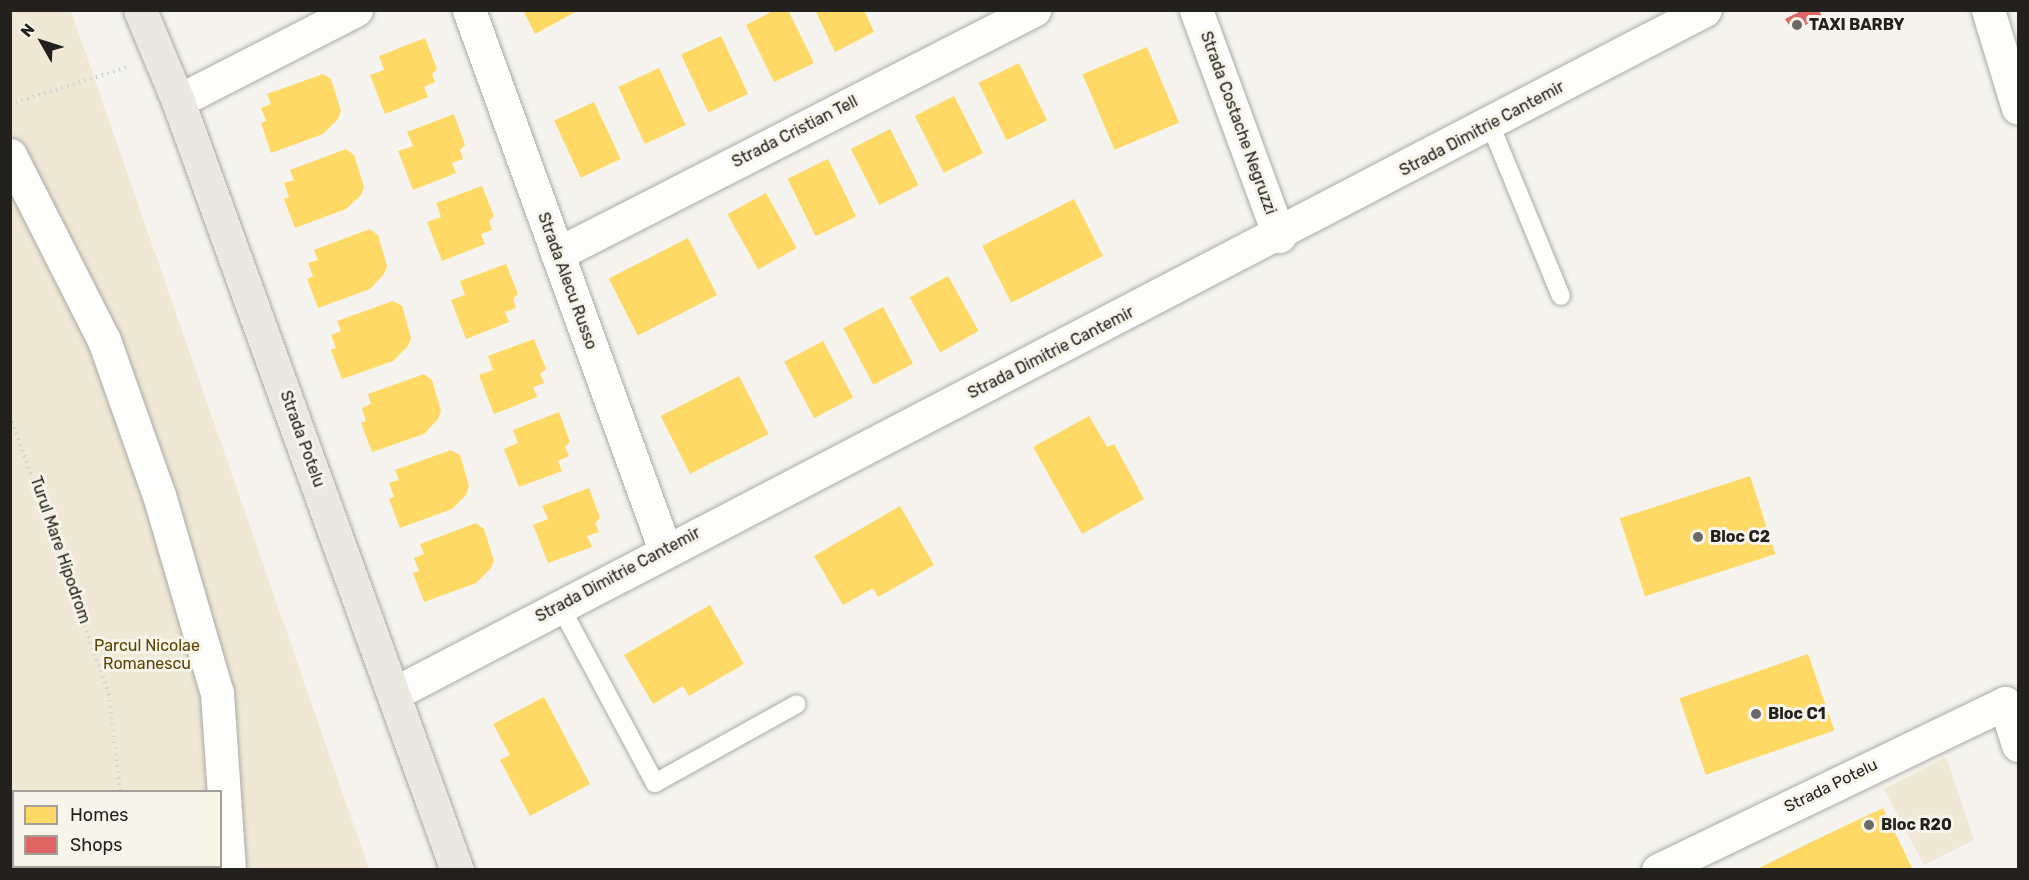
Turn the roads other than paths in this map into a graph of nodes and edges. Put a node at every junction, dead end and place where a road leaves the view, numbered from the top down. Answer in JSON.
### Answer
{"nodes":[{"id":1,"x":140,"y":10,"type":"edge"},
{"id":2,"x":356,"y":10,"type":"edge"},
{"id":3,"x":469,"y":10,"type":"edge"},
{"id":4,"x":1034,"y":10,"type":"edge"},
{"id":5,"x":1196,"y":10,"type":"edge"},
{"id":6,"x":1705,"y":10,"type":"edge"},
{"id":7,"x":1988,"y":10,"type":"edge"},
{"id":8,"x":178,"y":101,"type":"junction"},
{"id":9,"x":2019,"y":108,"type":"edge"},
{"id":10,"x":1490,"y":124,"type":"junction"},
{"id":11,"x":10,"y":155,"type":"edge"},
{"id":12,"x":1279,"y":236,"type":"junction"},
{"id":13,"x":557,"y":254,"type":"junction"},
{"id":14,"x":1561,"y":296,"type":"dead end"},
{"id":15,"x":666,"y":550,"type":"junction"},
{"id":16,"x":560,"y":606,"type":"junction"},
{"id":17,"x":395,"y":693,"type":"junction"},
{"id":18,"x":797,"y":704,"type":"dead end"},
{"id":19,"x":2019,"y":745,"type":"edge"},
{"id":20,"x":1658,"y":869,"type":"edge"},
{"id":21,"x":230,"y":870,"type":"edge"},
{"id":22,"x":457,"y":870,"type":"edge"}],
"edges":[{"from":1,"to":8,"type":"main road","name":"Strada Potelu"},
{"from":2,"to":8,"type":"street"},
{"from":3,"to":13,"type":"street","name":"Strada Alecu Russo"},
{"from":4,"to":13,"type":"street","name":"Strada Cristian Tell"},
{"from":5,"to":12,"type":"street","name":"Strada Costache Negruzzi"},
{"from":6,"to":10,"type":"street","name":"Strada Dimitrie Cantemir"},
{"from":7,"to":9,"type":"street"},
{"from":8,"to":17,"type":"main road","name":"Strada Potelu"},
{"from":10,"to":12,"type":"street","name":"Strada Dimitrie Cantemir"},
{"from":10,"to":14,"type":"lane"},
{"from":11,"to":21,"type":"street"},
{"from":12,"to":15,"type":"street","name":"Strada Dimitrie Cantemir"},
{"from":13,"to":15,"type":"street","name":"Strada Alecu Russo"},
{"from":15,"to":16,"type":"street","name":"Strada Dimitrie Cantemir"},
{"from":16,"to":17,"type":"street","name":"Strada Dimitrie Cantemir"},
{"from":16,"to":18,"type":"lane"},
{"from":17,"to":22,"type":"main road","name":"Strada Potelu"},
{"from":19,"to":20,"type":"street","name":"Strada Potelu"}]}
